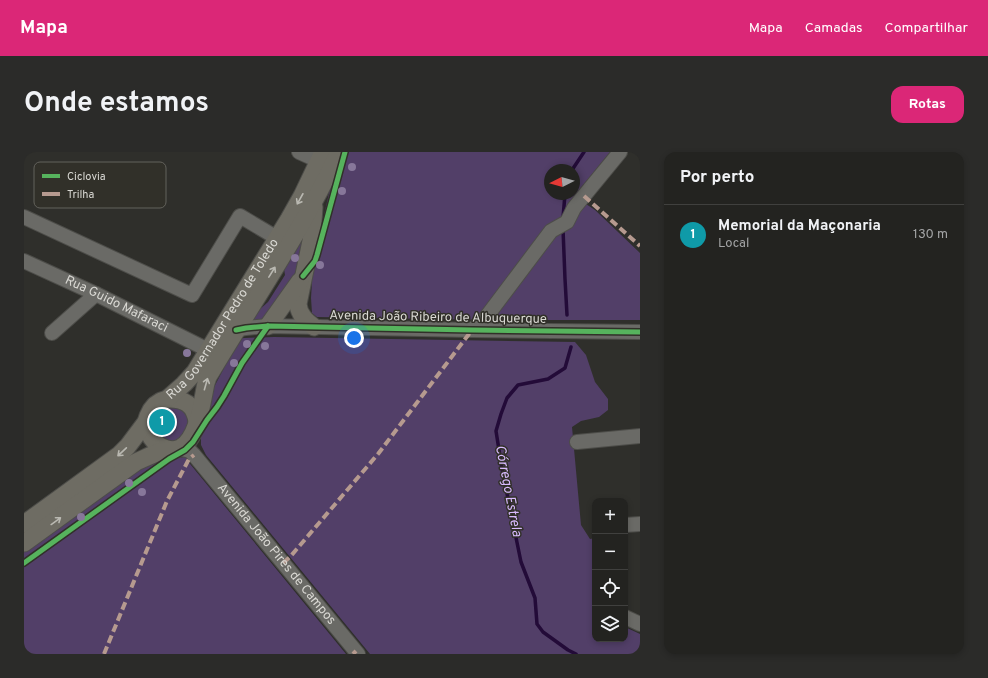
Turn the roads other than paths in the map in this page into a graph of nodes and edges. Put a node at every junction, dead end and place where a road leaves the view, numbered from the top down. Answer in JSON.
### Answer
{"nodes":[{"id":1,"x":300,"y":152,"type":"edge"},
{"id":2,"x":339,"y":152,"type":"edge"},
{"id":3,"x":620,"y":152,"type":"edge"},
{"id":4,"x":321,"y":157,"type":"edge"},
{"id":5,"x":314,"y":203,"type":"junction"},
{"id":6,"x":24,"y":217,"type":"edge"},
{"id":7,"x":277,"y":238,"type":"junction"},
{"id":8,"x":24,"y":261,"type":"edge"},
{"id":9,"x":303,"y":276,"type":"junction"},
{"id":10,"x":96,"y":294,"type":"junction"},
{"id":11,"x":268,"y":326,"type":"junction"},
{"id":12,"x":314,"y":327,"type":"junction"},
{"id":13,"x":236,"y":330,"type":"junction"},
{"id":14,"x":472,"y":330,"type":"junction"},
{"id":15,"x":640,"y":332,"type":"edge"},
{"id":16,"x":52,"y":333,"type":"dead end"},
{"id":17,"x":208,"y":350,"type":"junction"},
{"id":18,"x":167,"y":399,"type":"junction"},
{"id":19,"x":146,"y":422,"type":"junction"},
{"id":20,"x":195,"y":428,"type":"junction"},
{"id":21,"x":640,"y":436,"type":"edge"},
{"id":22,"x":577,"y":442,"type":"dead end"},
{"id":23,"x":175,"y":449,"type":"junction"},
{"id":24,"x":194,"y":455,"type":"junction"},
{"id":25,"x":24,"y":524,"type":"edge"},
{"id":26,"x":640,"y":524,"type":"edge"},
{"id":27,"x":628,"y":526,"type":"edge"},
{"id":28,"x":24,"y":543,"type":"edge"},
{"id":29,"x":628,"y":618,"type":"edge"},
{"id":30,"x":640,"y":624,"type":"edge"},
{"id":31,"x":358,"y":654,"type":"edge"}],
"edges":[{"from":1,"to":4,"type":"street"},
{"from":2,"to":5,"type":"main road","name":"Rua Governador Pedro de Toledo"},
{"from":3,"to":14,"type":"street"},
{"from":4,"to":7,"type":"main road","name":"Rua Governador Pedro de Toledo","one_way":true},
{"from":5,"to":9,"type":"main road"},
{"from":13,"to":5,"type":"main road","name":"Rua Governador Pedro de Toledo","one_way":true},
{"from":6,"to":7,"type":"street"},
{"from":7,"to":17,"type":"main road","name":"Rua Governador Pedro de Toledo"},
{"from":8,"to":10,"type":"street","name":"Rua Guido Mafaraci"},
{"from":9,"to":11,"type":"main road"},
{"from":9,"to":12,"type":"main road"},
{"from":10,"to":16,"type":"street"},
{"from":10,"to":17,"type":"street","name":"Rua Guido Mafaraci"},
{"from":11,"to":12,"type":"street","name":"Avenida João Ribeiro de Albuquerque"},
{"from":11,"to":13,"type":"street","name":"Avenida João Ribeiro de Albuquerque"},
{"from":12,"to":14,"type":"street","name":"Avenida João Ribeiro de Albuquerque"},
{"from":20,"to":13,"type":"main road","name":"Rua Governador Pedro de Toledo","one_way":true},
{"from":14,"to":15,"type":"street","name":"Avenida João Ribeiro de Albuquerque"},
{"from":17,"to":18,"type":"main road","name":"Rua Governador Pedro de Toledo"},
{"from":18,"to":19,"type":"main road","name":"Rua Governador Pedro de Toledo"},
{"from":18,"to":20,"type":"main road"},
{"from":19,"to":23,"type":"main road"},
{"from":19,"to":25,"type":"main road","name":"Rua Governador Pedro de Toledo","one_way":true},
{"from":20,"to":23,"type":"main road"},
{"from":20,"to":24,"type":"street"},
{"from":21,"to":22,"type":"street"},
{"from":23,"to":24,"type":"street","name":"Avenida João Pires de Campos"},
{"from":28,"to":23,"type":"main road","one_way":true},
{"from":24,"to":31,"type":"street","name":"Avenida João Pires de Campos"},
{"from":26,"to":27,"type":"street"},
{"from":29,"to":30,"type":"street"}]}
